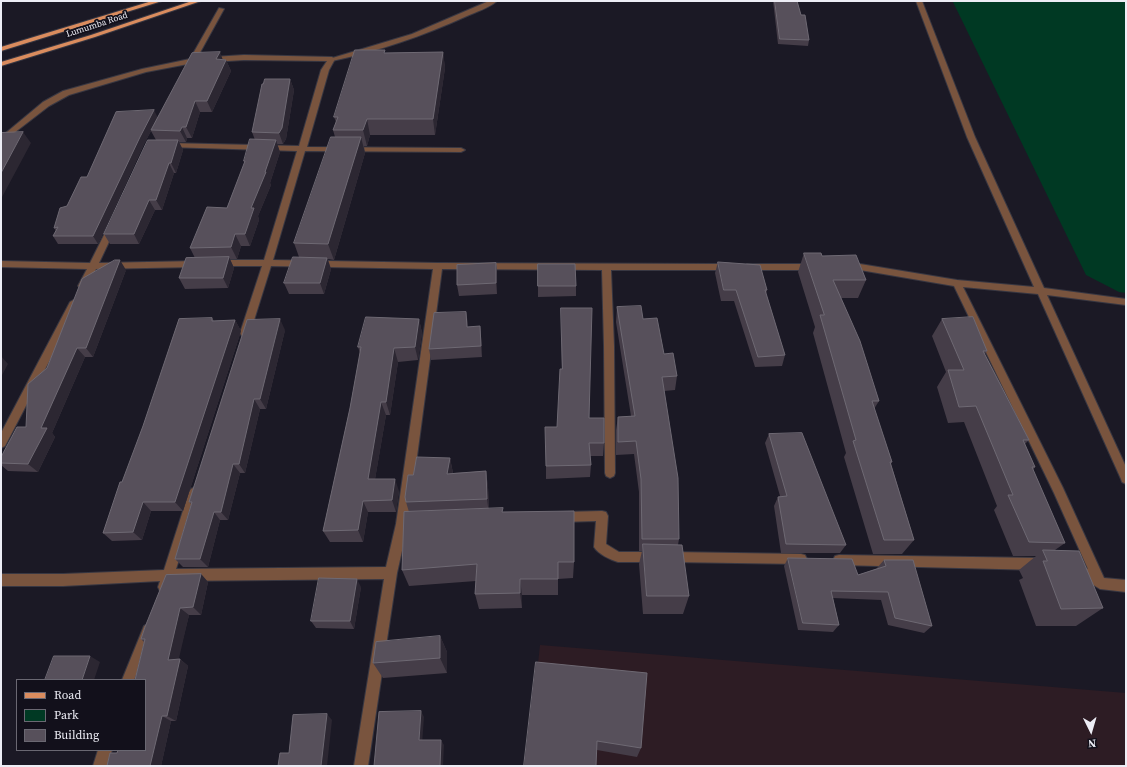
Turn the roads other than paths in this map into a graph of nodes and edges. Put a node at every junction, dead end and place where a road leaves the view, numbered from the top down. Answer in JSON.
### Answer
{"nodes":[{"id":1,"x":159,"y":1,"type":"edge"},
{"id":2,"x":198,"y":1,"type":"edge"},
{"id":3,"x":494,"y":1,"type":"edge"},
{"id":4,"x":919,"y":1,"type":"edge"},
{"id":5,"x":221,"y":9,"type":"dead end"},
{"id":6,"x":1,"y":49,"type":"edge"},
{"id":7,"x":332,"y":59,"type":"junction"},
{"id":8,"x":193,"y":61,"type":"junction"},
{"id":9,"x":1,"y":64,"type":"edge"},
{"id":10,"x":187,"y":72,"type":"edge"},
{"id":11,"x":1,"y":141,"type":"edge"},
{"id":12,"x":157,"y":145,"type":"edge"},
{"id":13,"x":302,"y":149,"type":"junction"},
{"id":14,"x":461,"y":150,"type":"dead end"},
{"id":15,"x":117,"y":216,"type":"edge"},
{"id":16,"x":267,"y":262,"type":"junction"},
{"id":17,"x":1,"y":264,"type":"edge"},
{"id":18,"x":94,"y":266,"type":"junction"},
{"id":19,"x":438,"y":266,"type":"junction"},
{"id":20,"x":606,"y":266,"type":"junction"},
{"id":21,"x":820,"y":267,"type":"edge"},
{"id":22,"x":836,"y":267,"type":"edge"},
{"id":23,"x":957,"y":283,"type":"junction"},
{"id":24,"x":1040,"y":291,"type":"junction"},
{"id":25,"x":1126,"y":302,"type":"edge"},
{"id":26,"x":241,"y":346,"type":"edge"},
{"id":27,"x":1,"y":443,"type":"edge"},
{"id":28,"x":610,"y":473,"type":"dead end"},
{"id":29,"x":1126,"y":479,"type":"edge"},
{"id":30,"x":198,"y":484,"type":"edge"},
{"id":31,"x":548,"y":518,"type":"edge"},
{"id":32,"x":810,"y":559,"type":"edge"},
{"id":33,"x":826,"y":559,"type":"edge"},
{"id":34,"x":1054,"y":564,"type":"edge"},
{"id":35,"x":1070,"y":564,"type":"edge"},
{"id":36,"x":391,"y":573,"type":"junction"},
{"id":37,"x":169,"y":575,"type":"junction"},
{"id":38,"x":1,"y":580,"type":"edge"},
{"id":39,"x":1100,"y":583,"type":"junction"},
{"id":40,"x":1126,"y":586,"type":"edge"},
{"id":41,"x":161,"y":596,"type":"edge"},
{"id":42,"x":152,"y":617,"type":"edge"},
{"id":43,"x":128,"y":679,"type":"edge"},
{"id":44,"x":106,"y":751,"type":"edge"},
{"id":45,"x":100,"y":766,"type":"edge"},
{"id":46,"x":361,"y":766,"type":"edge"}],
"edges":[{"from":1,"to":6,"type":"main road","name":"Lumumba Road"},
{"from":2,"to":9,"type":"main road","name":"Lumumba Road"},
{"from":3,"to":7,"type":"street"},
{"from":4,"to":24,"type":"street"},
{"from":5,"to":8,"type":"street"},
{"from":7,"to":8,"type":"street"},
{"from":7,"to":13,"type":"street"},
{"from":8,"to":10,"type":"street"},
{"from":8,"to":11,"type":"street"},
{"from":12,"to":13,"type":"street"},
{"from":13,"to":14,"type":"street"},
{"from":13,"to":16,"type":"street"},
{"from":15,"to":18,"type":"street"},
{"from":16,"to":18,"type":"street"},
{"from":16,"to":19,"type":"street"},
{"from":16,"to":26,"type":"street"},
{"from":17,"to":18,"type":"street"},
{"from":18,"to":27,"type":"street"},
{"from":19,"to":20,"type":"street"},
{"from":19,"to":36,"type":"street"},
{"from":20,"to":21,"type":"street"},
{"from":20,"to":28,"type":"street"},
{"from":22,"to":23,"type":"street"},
{"from":23,"to":24,"type":"street"},
{"from":23,"to":39,"type":"street"},
{"from":24,"to":25,"type":"street"},
{"from":24,"to":29,"type":"street"},
{"from":30,"to":37,"type":"street"},
{"from":31,"to":32,"type":"street"},
{"from":33,"to":34,"type":"street"},
{"from":35,"to":39,"type":"street"},
{"from":36,"to":37,"type":"street"},
{"from":36,"to":46,"type":"street"},
{"from":37,"to":38,"type":"street"},
{"from":37,"to":41,"type":"street"},
{"from":39,"to":40,"type":"street"},
{"from":42,"to":43,"type":"street"},
{"from":44,"to":45,"type":"street"}]}
